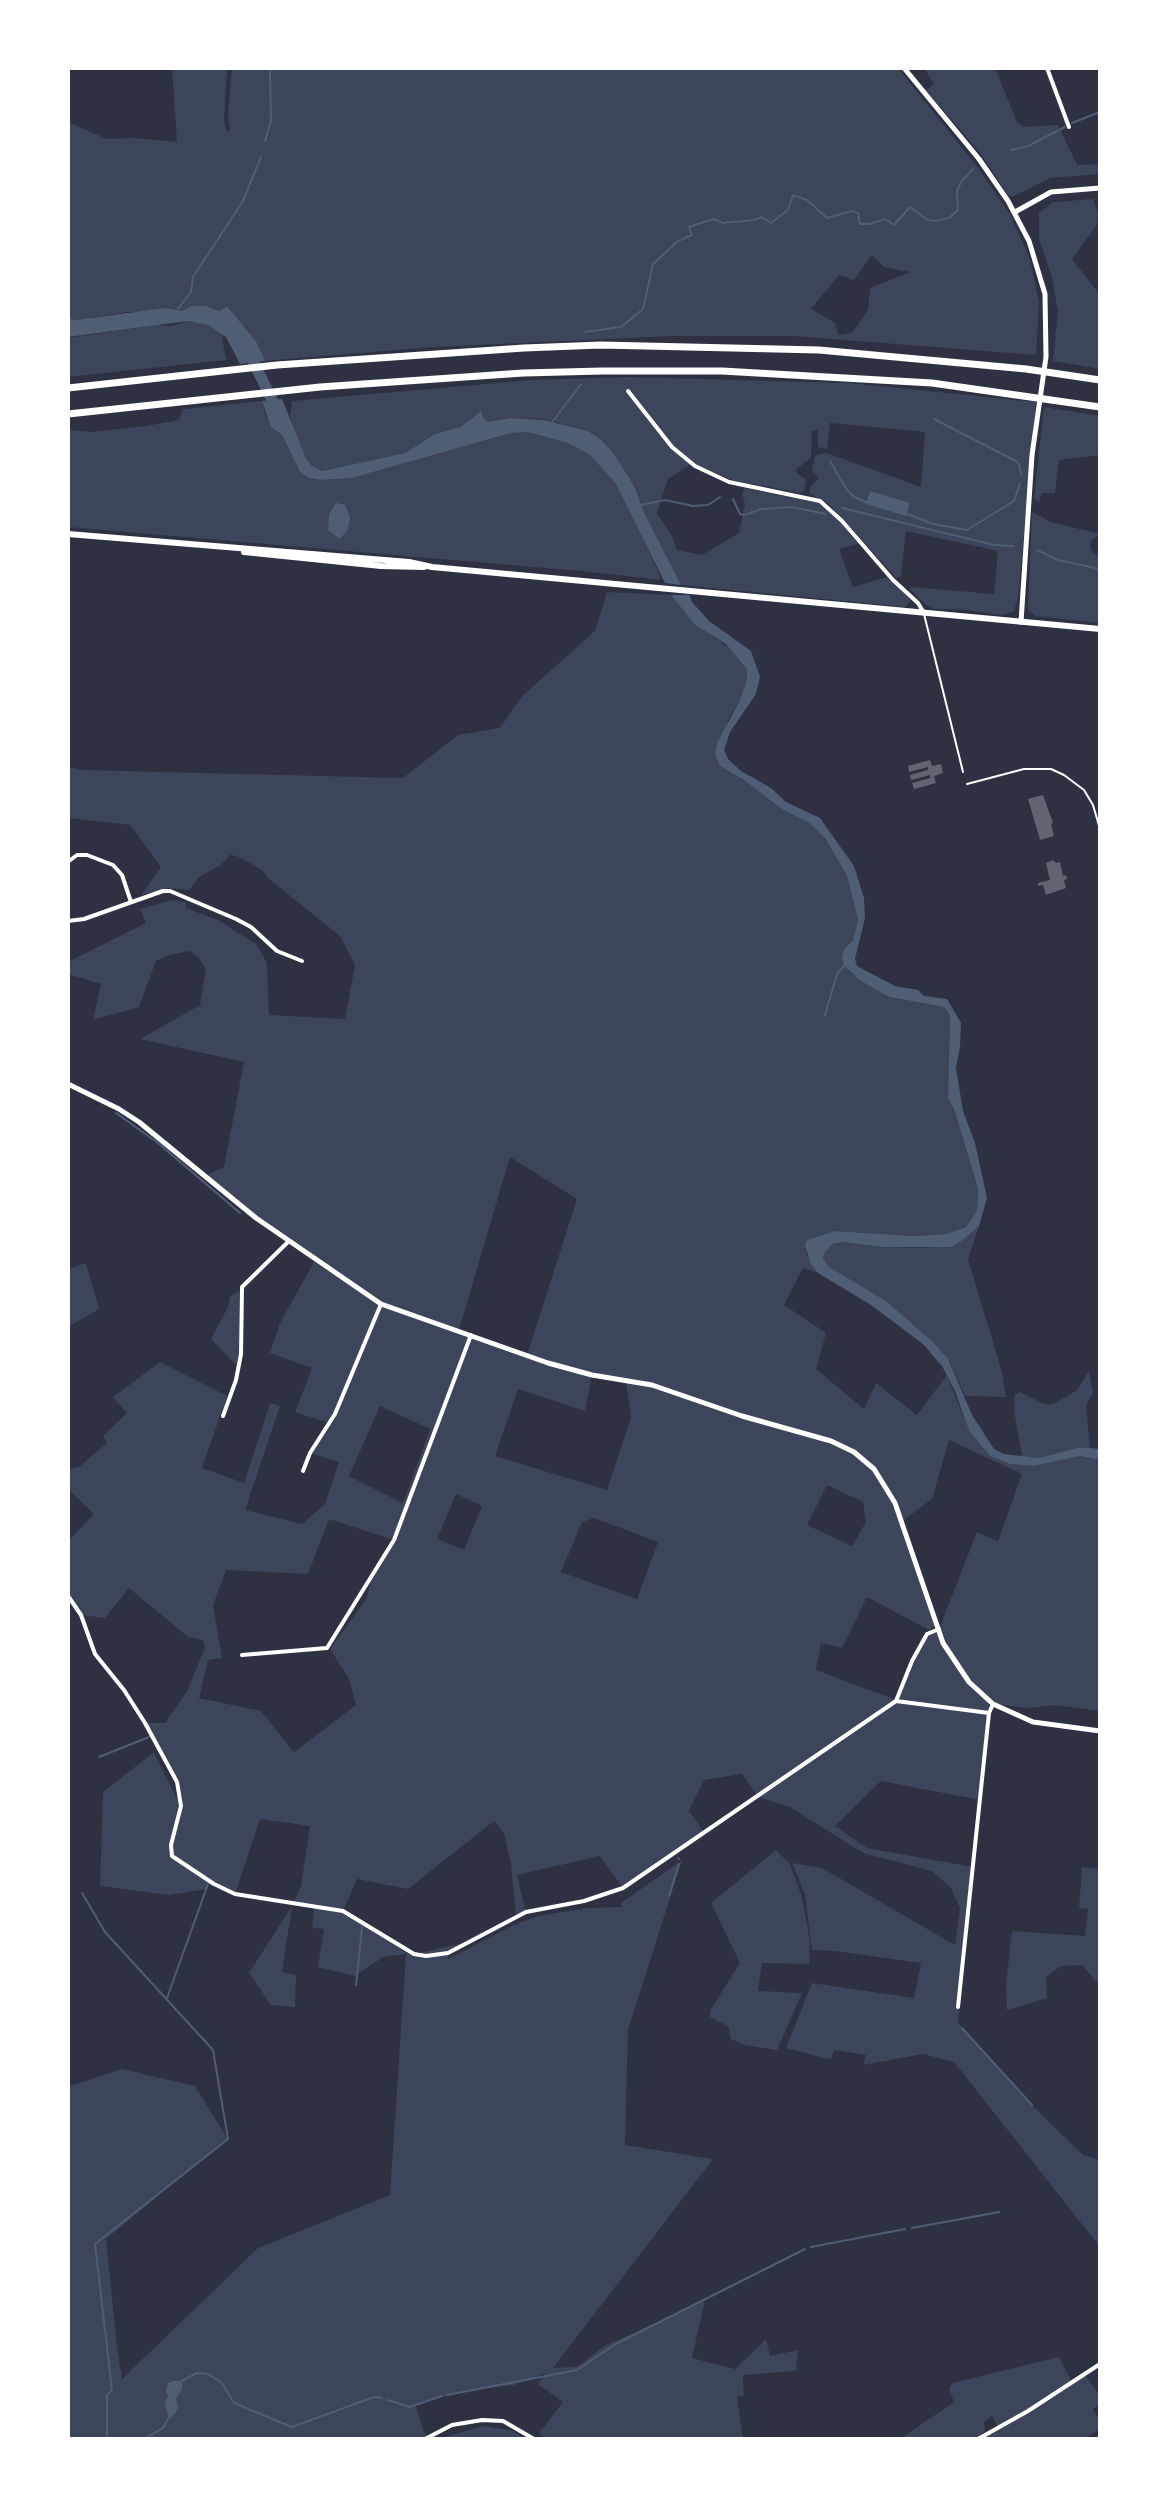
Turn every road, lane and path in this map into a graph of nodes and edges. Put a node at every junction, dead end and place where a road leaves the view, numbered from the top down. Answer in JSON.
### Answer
{"nodes":[{"id":1,"x":904,"y":68,"type":"edge"},
{"id":2,"x":1047,"y":68,"type":"edge"},
{"id":3,"x":1069,"y":127,"type":"dead end"},
{"id":4,"x":1100,"y":188,"type":"edge"},
{"id":5,"x":1015,"y":212,"type":"junction"},
{"id":6,"x":1100,"y":380,"type":"edge"},
{"id":7,"x":68,"y":388,"type":"edge"},
{"id":8,"x":628,"y":391,"type":"dead end"},
{"id":9,"x":1100,"y":407,"type":"edge"},
{"id":10,"x":68,"y":414,"type":"edge"},
{"id":11,"x":68,"y":534,"type":"edge"},
{"id":12,"x":924,"y":613,"type":"junction"},
{"id":13,"x":1021,"y":622,"type":"junction"},
{"id":14,"x":1100,"y":629,"type":"edge"},
{"id":15,"x":963,"y":772,"type":"dead end"},
{"id":16,"x":967,"y":784,"type":"dead end"},
{"id":17,"x":1100,"y":829,"type":"edge"},
{"id":18,"x":69,"y":861,"type":"edge"},
{"id":19,"x":131,"y":902,"type":"junction"},
{"id":20,"x":68,"y":921,"type":"edge"},
{"id":21,"x":302,"y":961,"type":"dead end"},
{"id":22,"x":68,"y":1084,"type":"edge"},
{"id":23,"x":289,"y":1241,"type":"junction"},
{"id":24,"x":381,"y":1304,"type":"junction"},
{"id":25,"x":471,"y":1335,"type":"junction"},
{"id":26,"x":223,"y":1416,"type":"dead end"},
{"id":27,"x":303,"y":1471,"type":"dead end"},
{"id":28,"x":68,"y":1596,"type":"edge"},
{"id":29,"x":939,"y":1629,"type":"junction"},
{"id":30,"x":242,"y":1655,"type":"dead end"},
{"id":31,"x":896,"y":1701,"type":"junction"},
{"id":32,"x":993,"y":1704,"type":"junction"},
{"id":33,"x":989,"y":1713,"type":"junction"},
{"id":34,"x":1100,"y":1731,"type":"edge"},
{"id":35,"x":958,"y":2007,"type":"dead end"},
{"id":36,"x":1100,"y":2364,"type":"edge"},
{"id":37,"x":425,"y":2439,"type":"edge"},
{"id":38,"x":534,"y":2439,"type":"edge"},
{"id":39,"x":978,"y":2439,"type":"edge"}],
"edges":[{"from":1,"to":5,"type":"street"},
{"from":2,"to":3,"type":"street"},
{"from":4,"to":5,"type":"street"},
{"from":5,"to":13,"type":"street"},
{"from":6,"to":7,"type":"highway"},
{"from":8,"to":12,"type":"street"},
{"from":9,"to":10,"type":"highway"},
{"from":11,"to":12,"type":"main road"},
{"from":12,"to":13,"type":"main road"},
{"from":12,"to":15,"type":"lane"},
{"from":13,"to":14,"type":"main road"},
{"from":16,"to":17,"type":"lane"},
{"from":18,"to":19,"type":"street"},
{"from":19,"to":20,"type":"street"},
{"from":19,"to":21,"type":"street"},
{"from":22,"to":23,"type":"street"},
{"from":23,"to":24,"type":"street"},
{"from":23,"to":26,"type":"street"},
{"from":24,"to":25,"type":"street"},
{"from":24,"to":27,"type":"street"},
{"from":25,"to":29,"type":"street"},
{"from":25,"to":30,"type":"street"},
{"from":28,"to":31,"type":"street"},
{"from":29,"to":31,"type":"street"},
{"from":29,"to":32,"type":"street"},
{"from":31,"to":33,"type":"street"},
{"from":32,"to":33,"type":"street"},
{"from":32,"to":34,"type":"street"},
{"from":33,"to":35,"type":"street"},
{"from":36,"to":39,"type":"street"},
{"from":37,"to":38,"type":"street"}]}
